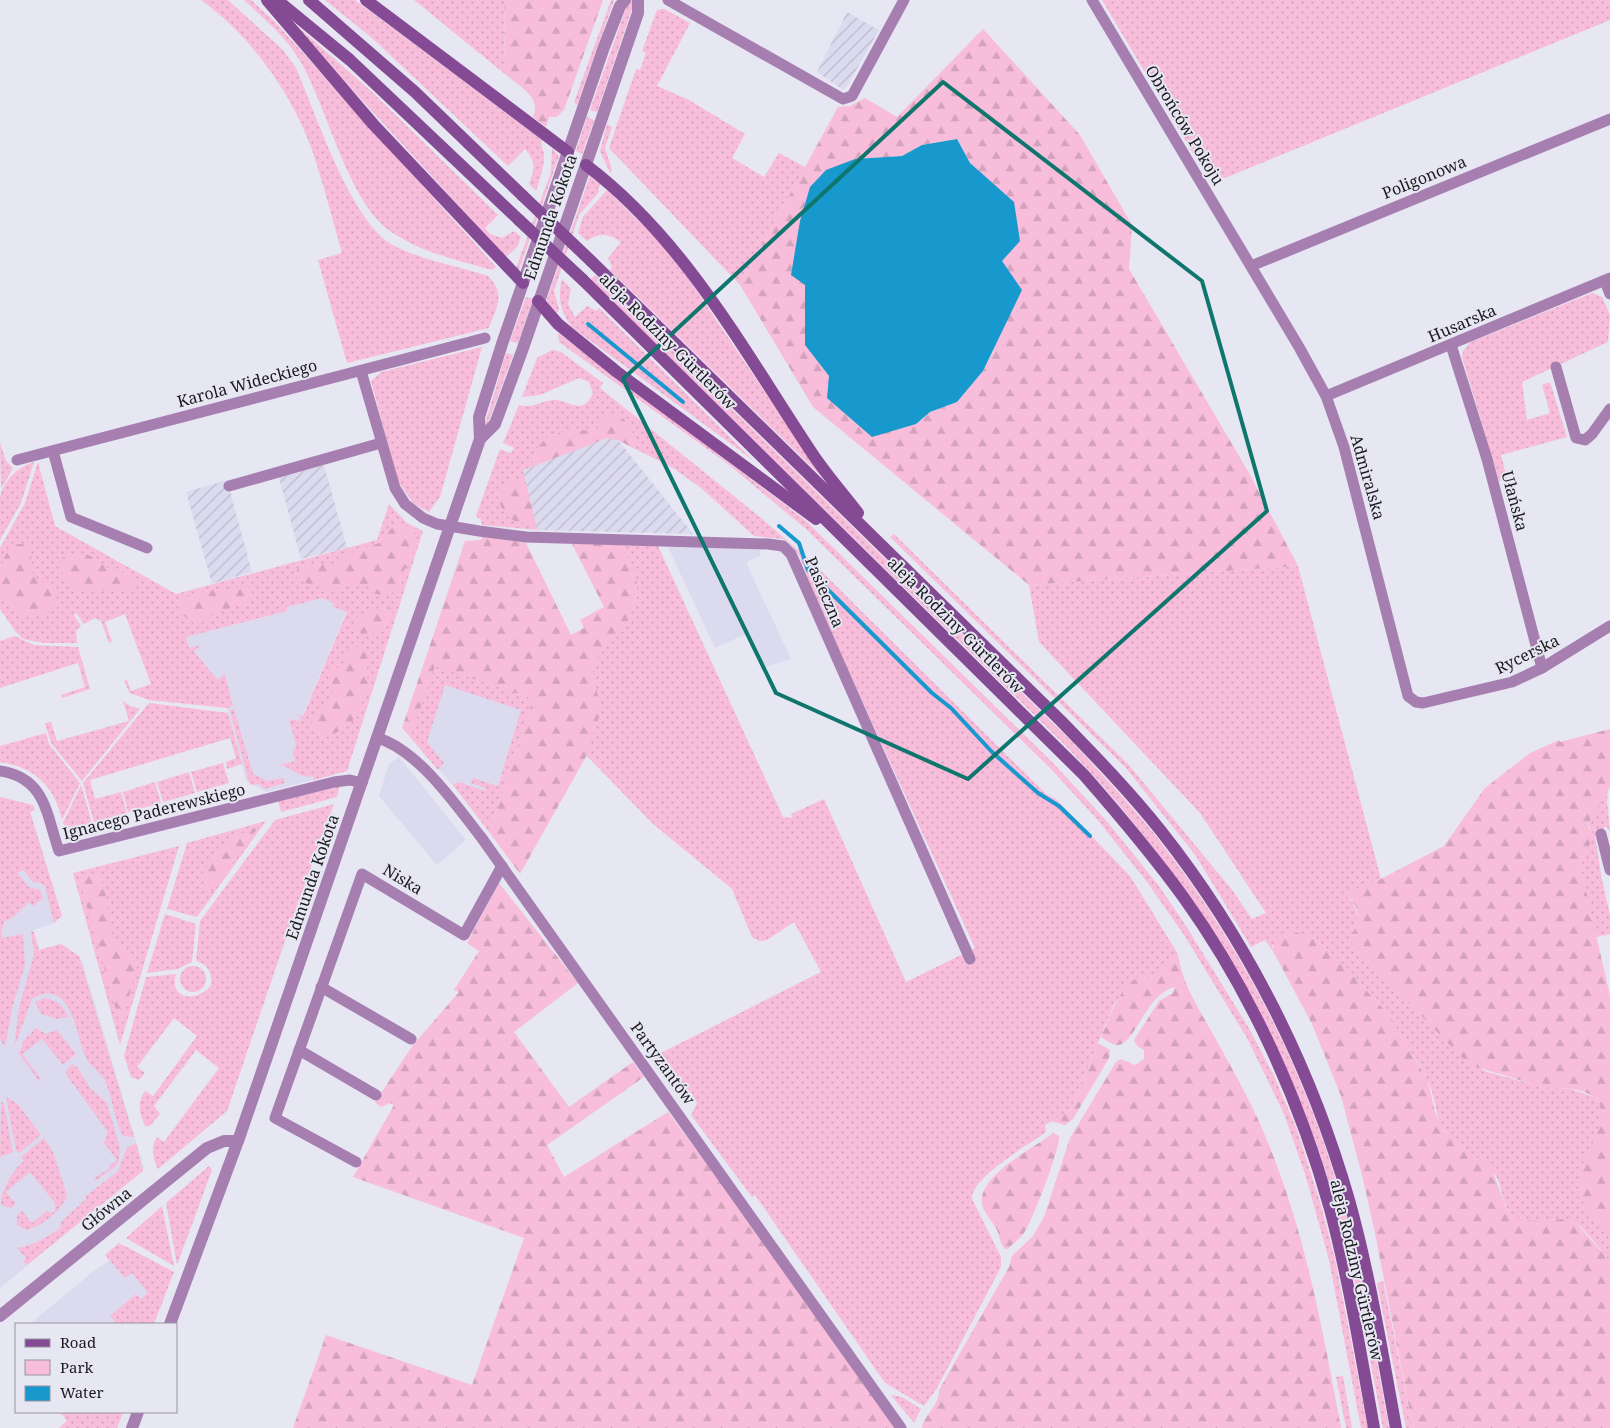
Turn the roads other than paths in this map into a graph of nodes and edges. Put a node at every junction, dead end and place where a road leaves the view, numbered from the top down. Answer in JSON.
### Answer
{"nodes":[{"id":1,"x":266,"y":0,"type":"edge"},
{"id":2,"x":277,"y":0,"type":"edge"},
{"id":3,"x":309,"y":0,"type":"edge"},
{"id":4,"x":366,"y":0,"type":"edge"},
{"id":5,"x":625,"y":0,"type":"edge"},
{"id":6,"x":638,"y":0,"type":"edge"},
{"id":7,"x":668,"y":0,"type":"edge"},
{"id":8,"x":904,"y":0,"type":"edge"},
{"id":9,"x":1092,"y":0,"type":"edge"},
{"id":10,"x":1610,"y":119,"type":"edge"},
{"id":11,"x":568,"y":152,"type":"junction"},
{"id":12,"x":586,"y":165,"type":"junction"},
{"id":13,"x":1251,"y":266,"type":"junction"},
{"id":14,"x":1607,"y":279,"type":"edge"},
{"id":15,"x":523,"y":284,"type":"junction"},
{"id":16,"x":1610,"y":294,"type":"edge"},
{"id":17,"x":538,"y":301,"type":"junction"},
{"id":18,"x":485,"y":338,"type":"dead end"},
{"id":19,"x":1451,"y":345,"type":"junction"},
{"id":20,"x":1556,"y":367,"type":"dead end"},
{"id":21,"x":361,"y":370,"type":"junction"},
{"id":22,"x":1326,"y":396,"type":"junction"},
{"id":23,"x":1610,"y":409,"type":"edge"},
{"id":24,"x":480,"y":439,"type":"junction"},
{"id":25,"x":381,"y":443,"type":"junction"},
{"id":26,"x":53,"y":451,"type":"junction"},
{"id":27,"x":17,"y":460,"type":"dead end"},
{"id":28,"x":229,"y":486,"type":"dead end"},
{"id":29,"x":451,"y":526,"type":"junction"},
{"id":30,"x":852,"y":545,"type":"junction"},
{"id":31,"x":883,"y":547,"type":"junction"},
{"id":32,"x":147,"y":548,"type":"dead end"},
{"id":33,"x":1610,"y":626,"type":"edge"},
{"id":34,"x":1542,"y":668,"type":"junction"},
{"id":35,"x":1423,"y":704,"type":"joint"},
{"id":36,"x":378,"y":738,"type":"junction"},
{"id":37,"x":0,"y":771,"type":"edge"},
{"id":38,"x":362,"y":783,"type":"junction"},
{"id":39,"x":1601,"y":834,"type":"dead end"},
{"id":40,"x":502,"y":866,"type":"junction"},
{"id":41,"x":1610,"y":870,"type":"edge"},
{"id":42,"x":970,"y":959,"type":"dead end"},
{"id":43,"x":321,"y":987,"type":"junction"},
{"id":44,"x":411,"y":1040,"type":"dead end"},
{"id":45,"x":299,"y":1050,"type":"junction"},
{"id":46,"x":376,"y":1095,"type":"dead end"},
{"id":47,"x":238,"y":1141,"type":"junction"},
{"id":48,"x":356,"y":1162,"type":"dead end"},
{"id":49,"x":0,"y":1316,"type":"edge"},
{"id":50,"x":170,"y":1323,"type":"edge"},
{"id":51,"x":138,"y":1413,"type":"edge"},
{"id":52,"x":132,"y":1428,"type":"edge"},
{"id":53,"x":901,"y":1428,"type":"edge"},
{"id":54,"x":1374,"y":1428,"type":"edge"},
{"id":55,"x":1396,"y":1428,"type":"edge"}],
"edges":[{"from":1,"to":15,"type":"main road"},
{"from":2,"to":30,"type":"main road","name":"aleja Rodziny Gürtlerów","bridge":true},
{"from":3,"to":31,"type":"main road","name":"aleja Rodziny Gürtlerów","bridge":true},
{"from":4,"to":11,"type":"main road"},
{"from":5,"to":11,"type":"street","name":"Edmunda Kokota"},
{"from":6,"to":12,"type":"street","name":"Edmunda Kokota"},
{"from":7,"to":8,"type":"street"},
{"from":9,"to":13,"type":"street","name":"Obrońców Pokoju"},
{"from":10,"to":13,"type":"street","name":"Poligonowa"},
{"from":11,"to":12,"type":"street"},
{"from":11,"to":15,"type":"street","name":"Edmunda Kokota"},
{"from":12,"to":17,"type":"street","name":"Edmunda Kokota"},
{"from":12,"to":31,"type":"main road"},
{"from":13,"to":22,"type":"street","name":"Admiralska"},
{"from":14,"to":16,"type":"street"},
{"from":14,"to":19,"type":"street","name":"Husarska"},
{"from":15,"to":17,"type":"street"},
{"from":15,"to":24,"type":"street","name":"Edmunda Kokota"},
{"from":17,"to":24,"type":"street","name":"Edmunda Kokota"},
{"from":17,"to":30,"type":"main road"},
{"from":18,"to":21,"type":"street","name":"Karola Wideckiego"},
{"from":19,"to":22,"type":"street","name":"Husarska"},
{"from":19,"to":34,"type":"street","name":"Ułańska"},
{"from":20,"to":23,"type":"street"},
{"from":21,"to":25,"type":"street"},
{"from":21,"to":26,"type":"street","name":"Karola Wideckiego"},
{"from":22,"to":35,"type":"street","name":"Admiralska"},
{"from":24,"to":29,"type":"street","name":"Edmunda Kokota"},
{"from":25,"to":28,"type":"street"},
{"from":25,"to":29,"type":"street"},
{"from":26,"to":27,"type":"street","name":"Karola Wideckiego"},
{"from":26,"to":32,"type":"street"},
{"from":29,"to":36,"type":"street","name":"Edmunda Kokota"},
{"from":29,"to":42,"type":"street","name":"Pasieczna"},
{"from":30,"to":54,"type":"main road","name":"aleja Rodziny Gürtlerów"},
{"from":31,"to":55,"type":"main road","name":"aleja Rodziny Gürtlerów"},
{"from":33,"to":34,"type":"street","name":"Rycerska"},
{"from":34,"to":35,"type":"street","name":"Rycerska"},
{"from":36,"to":38,"type":"street","name":"Edmunda Kokota"},
{"from":36,"to":40,"type":"street","name":"Partyzantów"},
{"from":37,"to":38,"type":"street","name":"Ignacego Paderewskiego"},
{"from":38,"to":47,"type":"street","name":"Edmunda Kokota"},
{"from":39,"to":41,"type":"street"},
{"from":40,"to":43,"type":"street","name":"Niska"},
{"from":40,"to":53,"type":"street","name":"Partyzantów"},
{"from":43,"to":44,"type":"street"},
{"from":43,"to":45,"type":"street","name":"Niska"},
{"from":45,"to":46,"type":"street"},
{"from":45,"to":48,"type":"street","name":"Niska"},
{"from":47,"to":49,"type":"street","name":"Główna"},
{"from":47,"to":50,"type":"street","name":"Edmunda Kokota"},
{"from":51,"to":52,"type":"street"}]}
